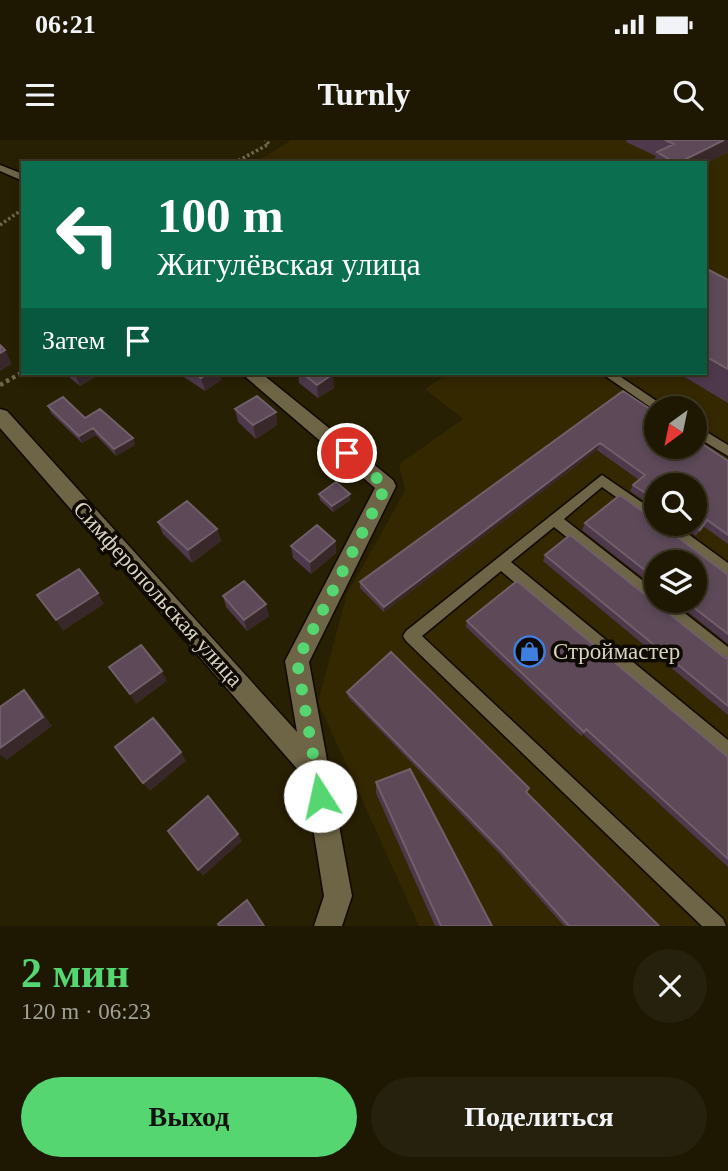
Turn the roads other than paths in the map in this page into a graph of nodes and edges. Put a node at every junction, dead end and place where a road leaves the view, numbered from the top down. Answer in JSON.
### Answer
{"nodes":[{"id":1,"x":0,"y":168,"type":"edge"},
{"id":2,"x":21,"y":177,"type":"edge"},
{"id":3,"x":252,"y":375,"type":"edge"},
{"id":4,"x":610,"y":375,"type":"edge"},
{"id":5,"x":644,"y":397,"type":"edge"},
{"id":6,"x":0,"y":416,"type":"edge"},
{"id":7,"x":707,"y":438,"type":"edge"},
{"id":8,"x":728,"y":451,"type":"edge"},
{"id":9,"x":644,"y":511,"type":"edge"},
{"id":10,"x":555,"y":520,"type":"junction"},
{"id":11,"x":680,"y":536,"type":"edge"},
{"id":12,"x":502,"y":563,"type":"junction"},
{"id":13,"x":728,"y":571,"type":"edge"},
{"id":14,"x":644,"y":590,"type":"edge"},
{"id":15,"x":673,"y":613,"type":"edge"},
{"id":16,"x":728,"y":656,"type":"edge"},
{"id":17,"x":728,"y":751,"type":"edge"},
{"id":18,"x":316,"y":772,"type":"junction"},
{"id":19,"x":328,"y":926,"type":"edge"},
{"id":20,"x":716,"y":926,"type":"edge"}],
"edges":[{"from":1,"to":2,"type":"lane"},
{"from":3,"to":18,"type":"street"},
{"from":4,"to":5,"type":"lane"},
{"from":6,"to":18,"type":"street","name":"Симферопольская улица"},
{"from":7,"to":8,"type":"lane"},
{"from":9,"to":10,"type":"lane"},
{"from":10,"to":12,"type":"lane"},
{"from":10,"to":14,"type":"lane"},
{"from":11,"to":13,"type":"lane"},
{"from":12,"to":17,"type":"lane"},
{"from":12,"to":20,"type":"lane"},
{"from":15,"to":16,"type":"lane"},
{"from":18,"to":19,"type":"street"}]}
